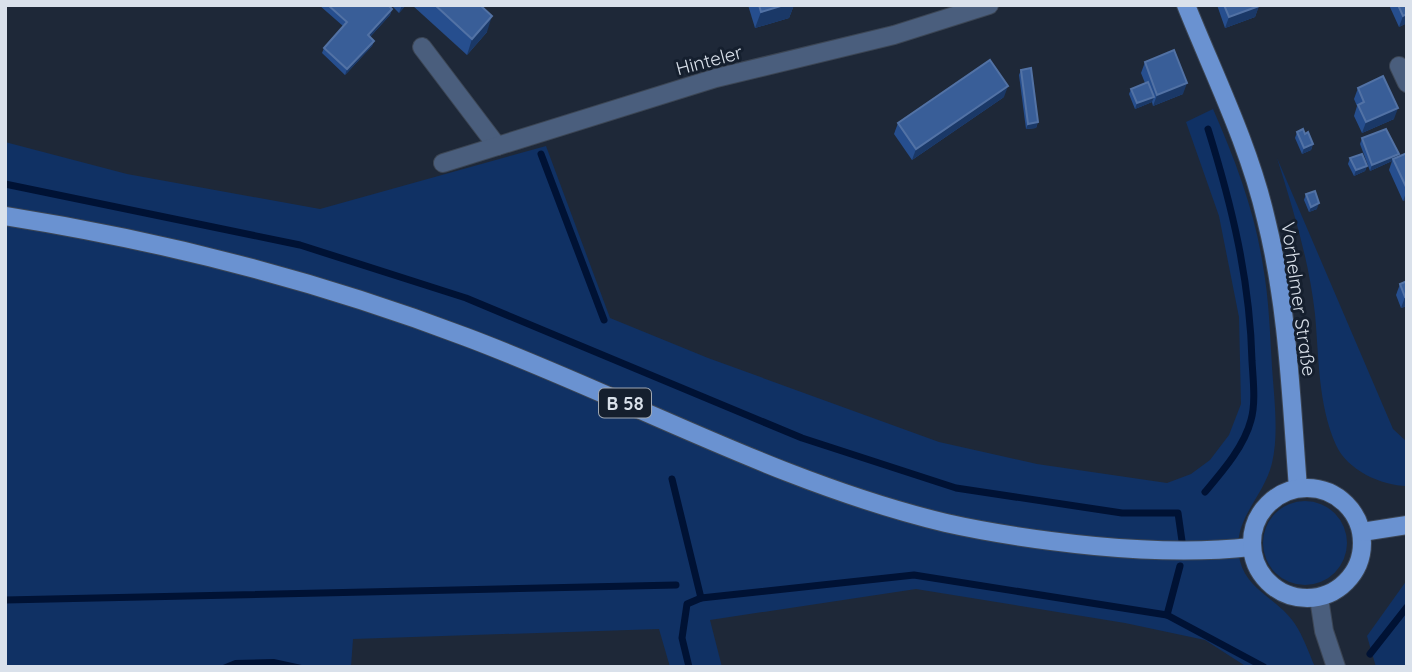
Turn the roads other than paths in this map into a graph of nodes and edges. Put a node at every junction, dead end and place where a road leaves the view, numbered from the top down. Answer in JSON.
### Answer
{"nodes":[{"id":1,"x":989,"y":5,"type":"edge"},
{"id":2,"x":1186,"y":5,"type":"edge"},
{"id":3,"x":422,"y":47,"type":"dead end"},
{"id":4,"x":1399,"y":66,"type":"dead end"},
{"id":5,"x":1407,"y":83,"type":"edge"},
{"id":6,"x":497,"y":146,"type":"junction"},
{"id":7,"x":443,"y":163,"type":"dead end"},
{"id":8,"x":5,"y":216,"type":"edge"},
{"id":9,"x":1298,"y":488,"type":"junction"},
{"id":10,"x":1407,"y":524,"type":"edge"},
{"id":11,"x":1362,"y":532,"type":"junction"},
{"id":12,"x":1251,"y":547,"type":"junction"},
{"id":13,"x":1319,"y":598,"type":"junction"},
{"id":14,"x":1336,"y":667,"type":"edge"}],
"edges":[{"from":1,"to":6,"type":"street","name":"Hinteler"},
{"from":2,"to":9,"type":"main road","name":"Vorhelmer Straße"},
{"from":3,"to":6,"type":"street"},
{"from":4,"to":5,"type":"street"},
{"from":6,"to":7,"type":"street","name":"Hinteler"},
{"from":8,"to":12,"type":"main road","number":"B 58"},
{"from":9,"to":11,"type":"main road"},
{"from":9,"to":12,"type":"main road"},
{"from":10,"to":11,"type":"main road"},
{"from":11,"to":13,"type":"main road"},
{"from":12,"to":13,"type":"main road"},
{"from":13,"to":14,"type":"street"}]}
